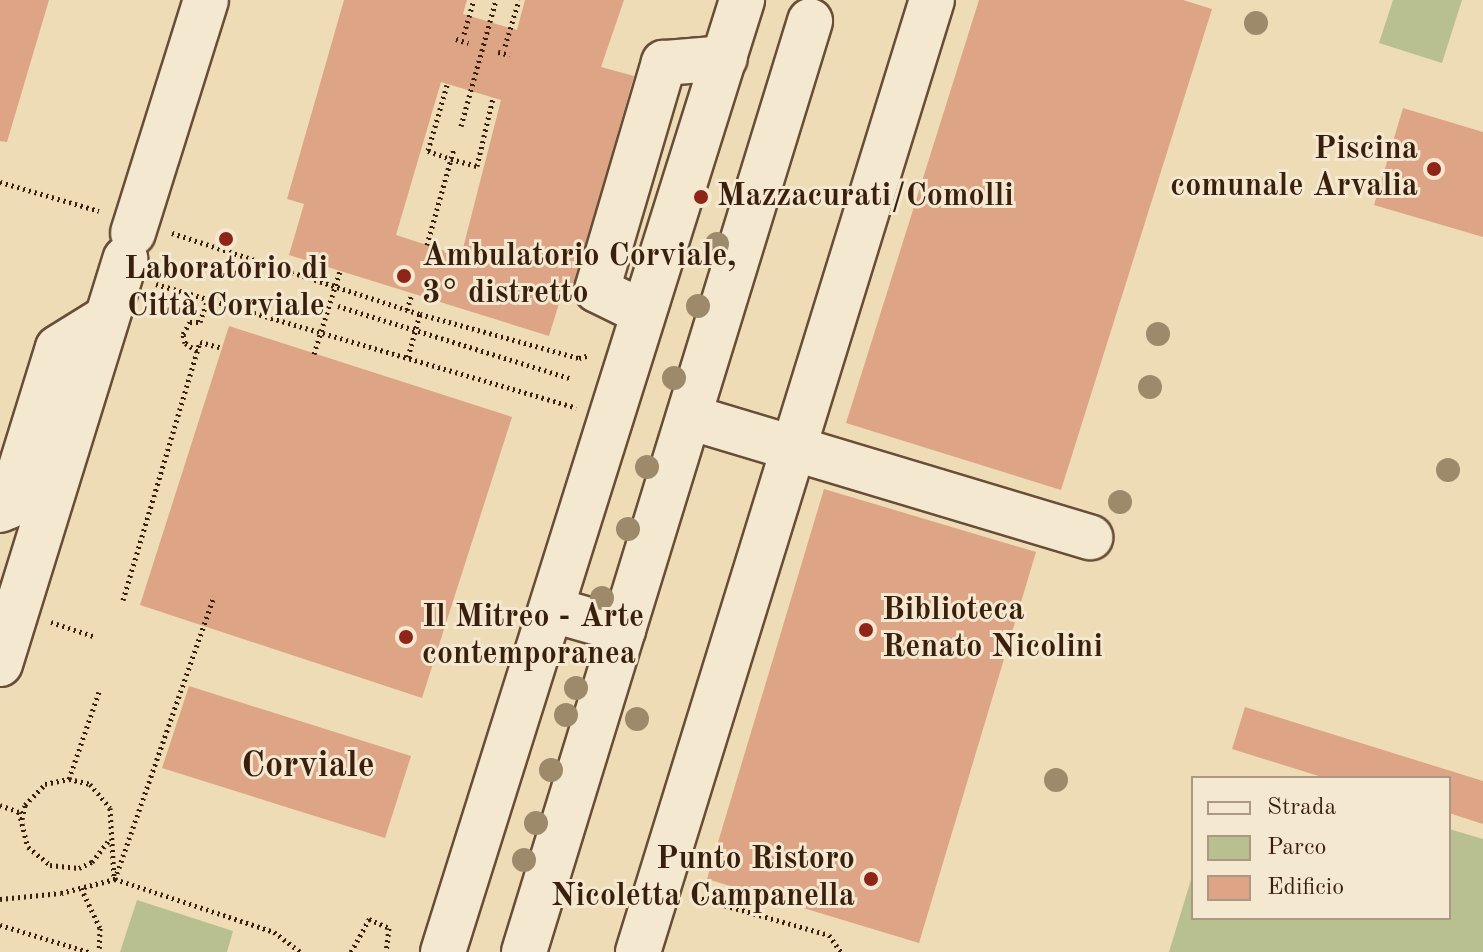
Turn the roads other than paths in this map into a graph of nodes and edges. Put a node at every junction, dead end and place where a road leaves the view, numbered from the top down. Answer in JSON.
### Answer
{"nodes":[{"id":1,"x":206,"y":0,"type":"edge"},
{"id":2,"x":742,"y":0,"type":"edge"},
{"id":3,"x":932,"y":0,"type":"edge"},
{"id":4,"x":810,"y":21,"type":"dead end"},
{"id":5,"x":725,"y":58,"type":"junction"},
{"id":6,"x":711,"y":106,"type":"junction"},
{"id":7,"x":778,"y":124,"type":"junction"},
{"id":8,"x":106,"y":318,"type":"junction"},
{"id":9,"x":638,"y":325,"type":"junction"},
{"id":10,"x":689,"y":417,"type":"junction"},
{"id":11,"x":793,"y":449,"type":"junction"},
{"id":12,"x":0,"y":510,"type":"edge"},
{"id":13,"x":1090,"y":537,"type":"dead end"},
{"id":14,"x":553,"y":610,"type":"junction"},
{"id":15,"x":623,"y":630,"type":"junction"},
{"id":16,"x":0,"y":664,"type":"edge"},
{"id":17,"x":443,"y":952,"type":"edge"},
{"id":18,"x":524,"y":952,"type":"edge"},
{"id":19,"x":638,"y":952,"type":"edge"}],
"edges":[{"from":1,"to":8,"type":"street"},
{"from":2,"to":5,"type":"street"},
{"from":3,"to":11,"type":"street"},
{"from":4,"to":7,"type":"street"},
{"from":5,"to":6,"type":"street"},
{"from":5,"to":9,"type":"street"},
{"from":6,"to":7,"type":"street"},
{"from":6,"to":9,"type":"street"},
{"from":7,"to":10,"type":"street"},
{"from":8,"to":12,"type":"street"},
{"from":8,"to":16,"type":"street"},
{"from":9,"to":14,"type":"street"},
{"from":10,"to":11,"type":"street"},
{"from":10,"to":15,"type":"street"},
{"from":11,"to":13,"type":"street"},
{"from":11,"to":19,"type":"street"},
{"from":14,"to":15,"type":"street"},
{"from":14,"to":17,"type":"street"},
{"from":15,"to":18,"type":"street"}]}
